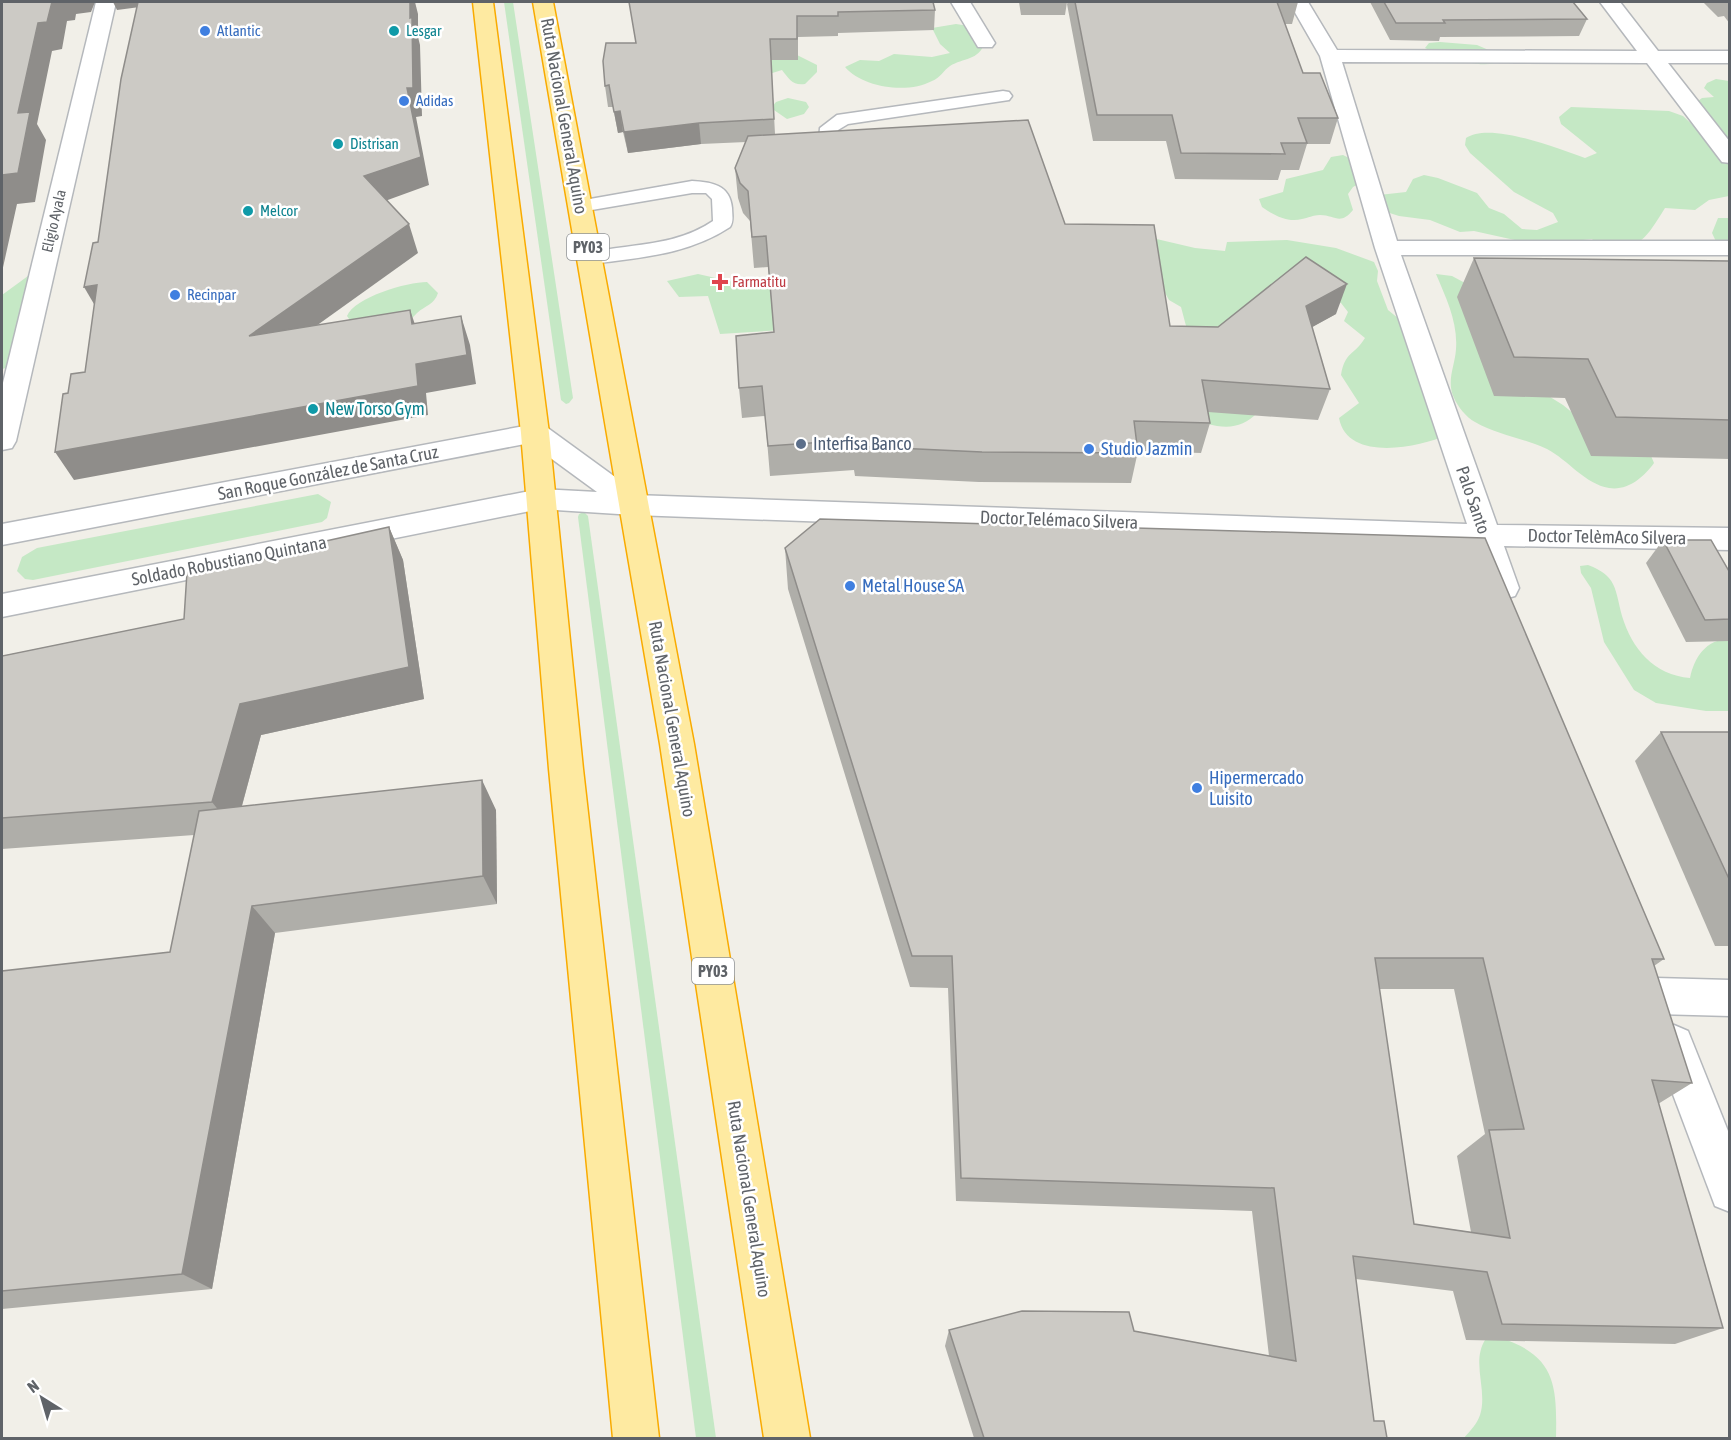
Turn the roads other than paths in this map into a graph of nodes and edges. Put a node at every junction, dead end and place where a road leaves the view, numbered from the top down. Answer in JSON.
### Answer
{"nodes":[{"id":1,"x":106,"y":2,"type":"edge"},
{"id":2,"x":483,"y":2,"type":"edge"},
{"id":3,"x":543,"y":2,"type":"edge"},
{"id":4,"x":961,"y":2,"type":"edge"},
{"id":5,"x":1299,"y":2,"type":"edge"},
{"id":6,"x":1610,"y":2,"type":"edge"},
{"id":7,"x":986,"y":43,"type":"dead end"},
{"id":8,"x":1330,"y":56,"type":"junction"},
{"id":9,"x":1652,"y":57,"type":"junction"},
{"id":10,"x":1730,"y":57,"type":"edge"},
{"id":11,"x":1003,"y":96,"type":"dead end"},
{"id":12,"x":827,"y":153,"type":"edge"},
{"id":13,"x":1730,"y":157,"type":"edge"},
{"id":14,"x":580,"y":206,"type":"junction"},
{"id":15,"x":1387,"y":248,"type":"junction"},
{"id":16,"x":1730,"y":248,"type":"edge"},
{"id":17,"x":590,"y":258,"type":"junction"},
{"id":18,"x":535,"y":433,"type":"junction"},
{"id":19,"x":2,"y":441,"type":"edge"},
{"id":20,"x":540,"y":499,"type":"junction"},
{"id":21,"x":634,"y":505,"type":"junction"},
{"id":22,"x":2,"y":535,"type":"edge"},
{"id":23,"x":1484,"y":535,"type":"junction"},
{"id":24,"x":1730,"y":539,"type":"edge"},
{"id":25,"x":2,"y":606,"type":"edge"},
{"id":26,"x":1513,"y":612,"type":"edge"},
{"id":27,"x":1730,"y":998,"type":"edge"},
{"id":28,"x":1730,"y":1191,"type":"edge"},
{"id":29,"x":636,"y":1438,"type":"edge"},
{"id":30,"x":787,"y":1438,"type":"edge"}],
"edges":[{"from":1,"to":19,"type":"street","name":"Eligio Ayala"},
{"from":2,"to":18,"type":"highway"},
{"from":3,"to":14,"type":"highway","name":"Ruta Nacional General Aquino","number":"PY03"},
{"from":4,"to":7,"type":"street"},
{"from":5,"to":8,"type":"street","name":"Palo Santo"},
{"from":6,"to":9,"type":"street"},
{"from":8,"to":9,"type":"street"},
{"from":8,"to":15,"type":"street","name":"Palo Santo"},
{"from":9,"to":10,"type":"street"},
{"from":9,"to":13,"type":"street"},
{"from":11,"to":12,"type":"lane"},
{"from":14,"to":17,"type":"highway","name":"Ruta Nacional General Aquino","number":"PY03"},
{"from":14,"to":17,"type":"lane"},
{"from":15,"to":16,"type":"street"},
{"from":15,"to":23,"type":"street","name":"Palo Santo"},
{"from":17,"to":21,"type":"highway","name":"Ruta Nacional General Aquino","number":"PY03"},
{"from":18,"to":20,"type":"highway"},
{"from":18,"to":21,"type":"street"},
{"from":18,"to":22,"type":"street","name":"San Roque González de Santa Cruz"},
{"from":20,"to":21,"type":"street","name":"Soldado Robustiano Quintana"},
{"from":20,"to":25,"type":"street","name":"Soldado Robustiano Quintana"},
{"from":20,"to":29,"type":"highway"},
{"from":21,"to":23,"type":"street","name":"Doctor Telémaco Silvera"},
{"from":21,"to":30,"type":"highway","name":"Ruta Nacional General Aquino","number":"PY03"},
{"from":23,"to":24,"type":"street","name":"Doctor TelèmAco Silvera"},
{"from":23,"to":26,"type":"street","name":"Palo Santo"},
{"from":27,"to":28,"type":"street"}]}
